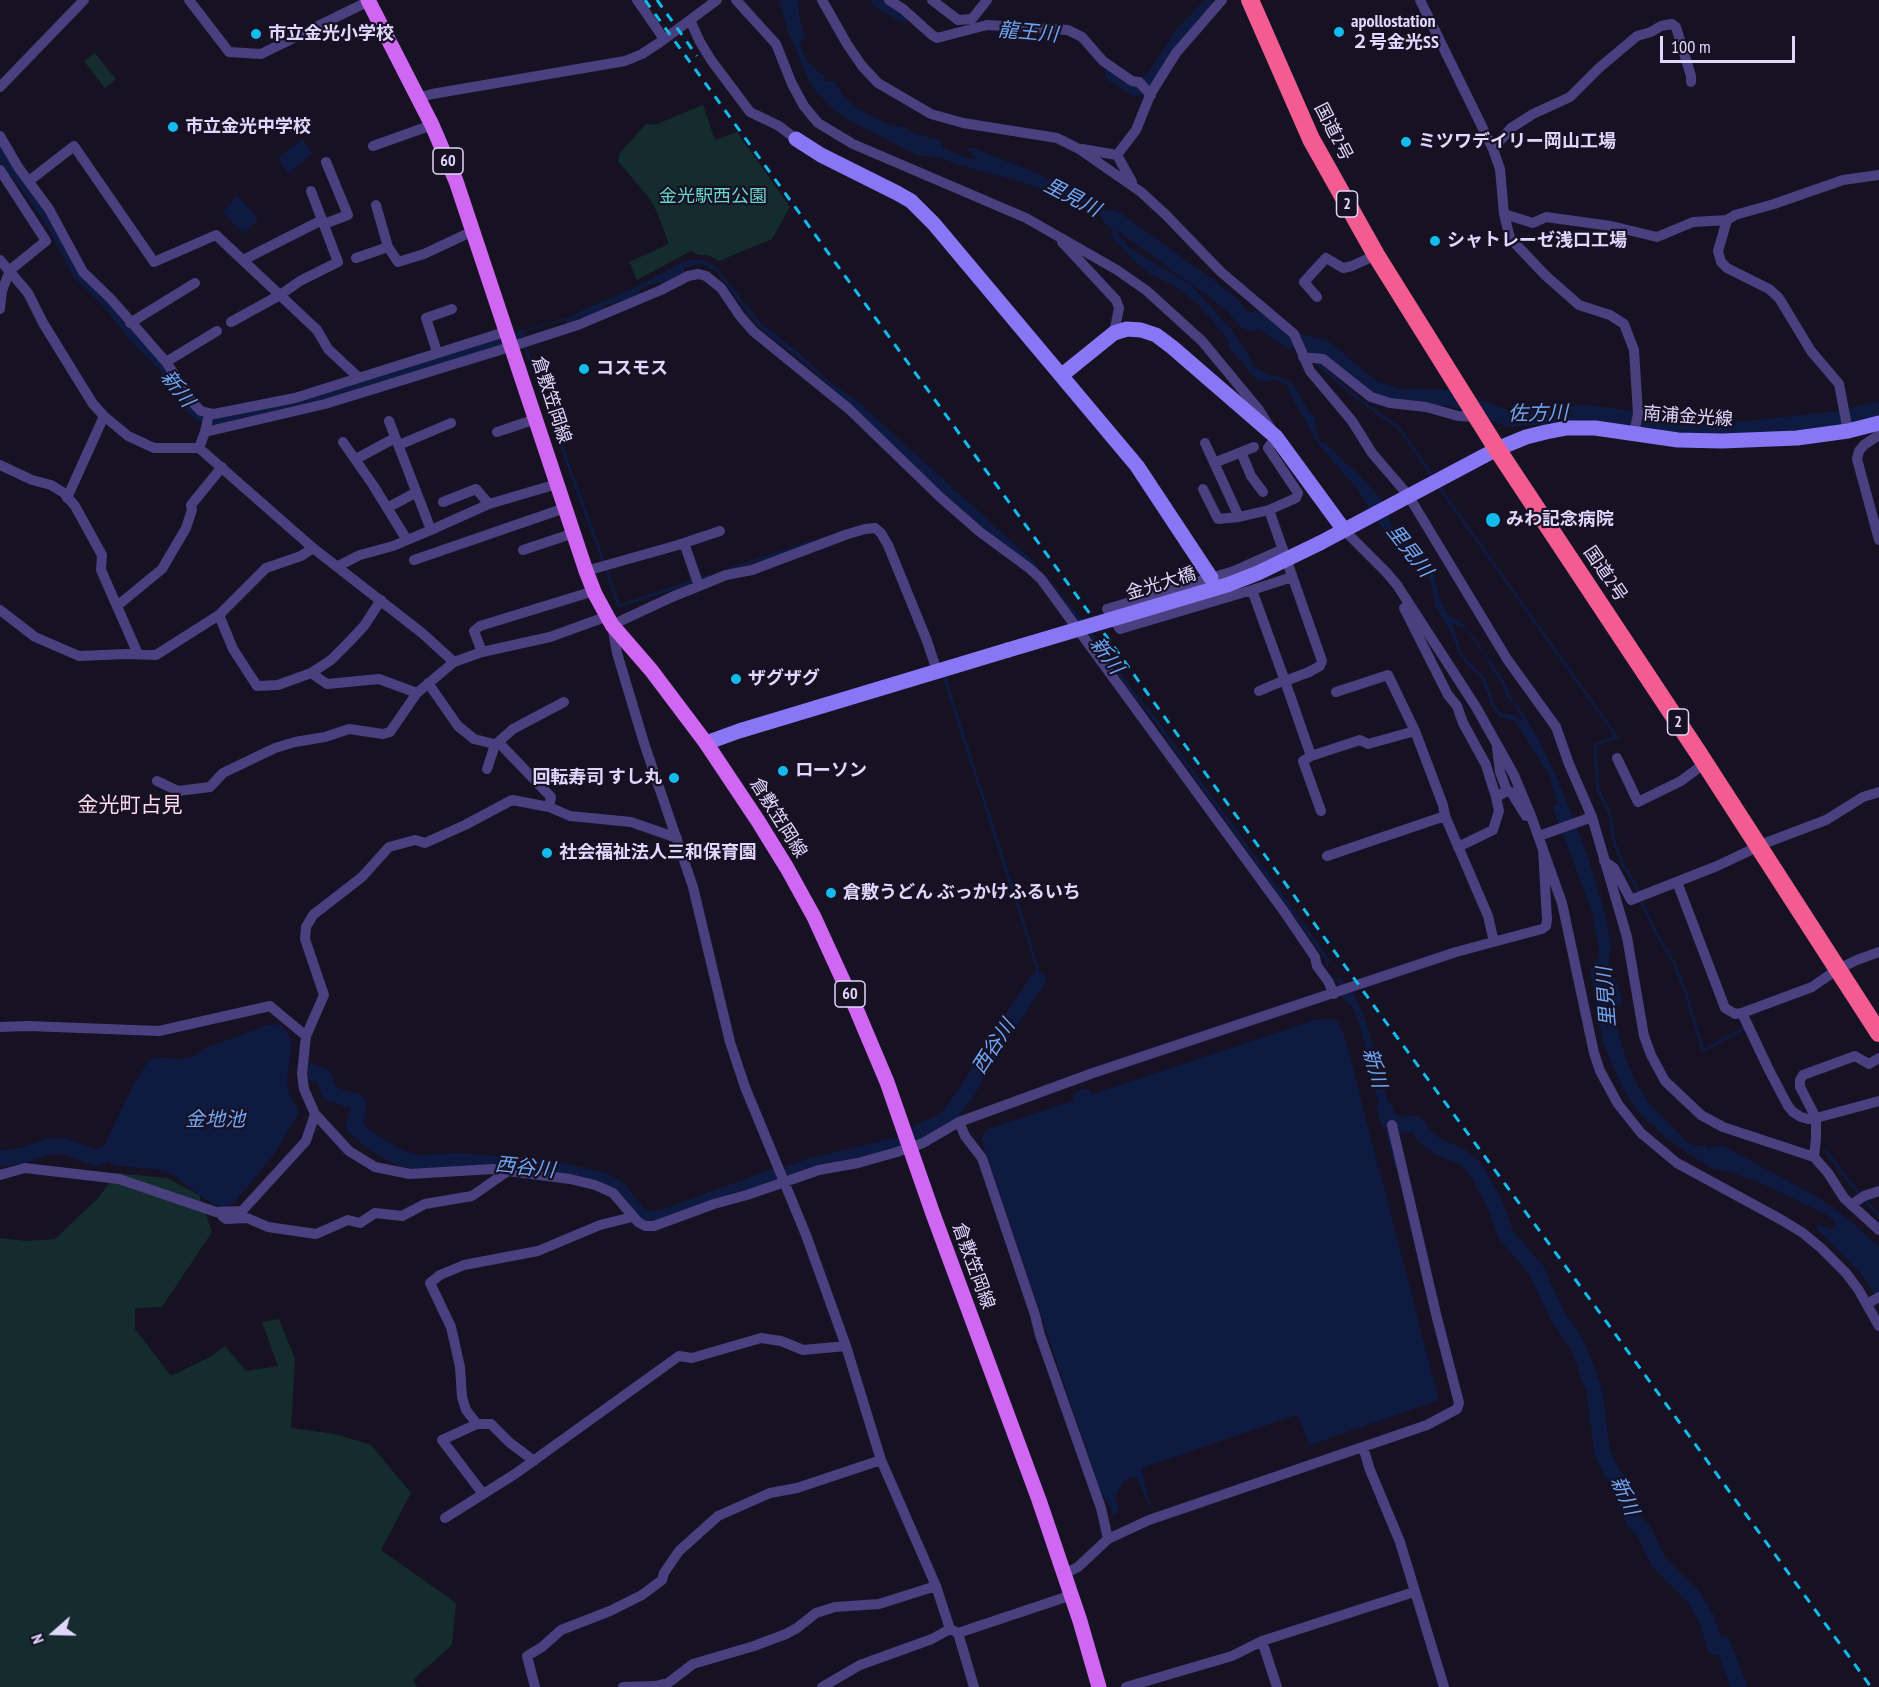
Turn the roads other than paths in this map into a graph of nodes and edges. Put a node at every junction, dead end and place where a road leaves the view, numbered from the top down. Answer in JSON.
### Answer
{"nodes":[{"id":1,"x":84,"y":0,"type":"edge"},
{"id":2,"x":189,"y":0,"type":"edge"},
{"id":3,"x":636,"y":0,"type":"edge"},
{"id":4,"x":717,"y":0,"type":"edge"},
{"id":5,"x":736,"y":0,"type":"edge"},
{"id":6,"x":822,"y":0,"type":"edge"},
{"id":7,"x":889,"y":0,"type":"edge"},
{"id":8,"x":932,"y":0,"type":"edge"},
{"id":9,"x":987,"y":0,"type":"edge"},
{"id":10,"x":1222,"y":0,"type":"edge"},
{"id":11,"x":1250,"y":0,"type":"edge"},
{"id":12,"x":1420,"y":0,"type":"edge"},
{"id":13,"x":368,"y":1,"type":"edge"},
{"id":14,"x":690,"y":20,"type":"junction"},
{"id":15,"x":664,"y":39,"type":"junction"},
{"id":16,"x":1690,"y":82,"type":"dead end"},
{"id":17,"x":0,"y":87,"type":"edge"},
{"id":18,"x":1145,"y":89,"type":"junction"},
{"id":19,"x":418,"y":98,"type":"junction"},
{"id":20,"x":432,"y":125,"type":"junction"},
{"id":21,"x":0,"y":136,"type":"edge"},
{"id":22,"x":796,"y":139,"type":"joint"},
{"id":23,"x":373,"y":146,"type":"dead end"},
{"id":24,"x":1493,"y":148,"type":"junction"},
{"id":25,"x":1079,"y":149,"type":"junction"},
{"id":26,"x":1117,"y":155,"type":"junction"},
{"id":27,"x":326,"y":162,"type":"dead end"},
{"id":28,"x":0,"y":170,"type":"edge"},
{"id":29,"x":1879,"y":175,"type":"edge"},
{"id":30,"x":29,"y":181,"type":"junction"},
{"id":31,"x":1135,"y":187,"type":"junction"},
{"id":32,"x":311,"y":191,"type":"dead end"},
{"id":33,"x":376,"y":206,"type":"dead end"},
{"id":34,"x":1504,"y":214,"type":"junction"},
{"id":35,"x":1727,"y":220,"type":"junction"},
{"id":36,"x":323,"y":222,"type":"junction"},
{"id":37,"x":473,"y":231,"type":"junction"},
{"id":38,"x":63,"y":232,"type":"junction"},
{"id":39,"x":1059,"y":238,"type":"junction"},
{"id":40,"x":46,"y":241,"type":"junction"},
{"id":41,"x":388,"y":247,"type":"junction"},
{"id":42,"x":1376,"y":255,"type":"junction"},
{"id":43,"x":356,"y":258,"type":"dead end"},
{"id":44,"x":0,"y":260,"type":"edge"},
{"id":45,"x":243,"y":260,"type":"junction"},
{"id":46,"x":10,"y":270,"type":"junction"},
{"id":47,"x":195,"y":283,"type":"dead end"},
{"id":48,"x":280,"y":295,"type":"junction"},
{"id":49,"x":1317,"y":297,"type":"dead end"},
{"id":50,"x":0,"y":309,"type":"edge"},
{"id":51,"x":452,"y":309,"type":"dead end"},
{"id":52,"x":231,"y":322,"type":"dead end"},
{"id":53,"x":130,"y":323,"type":"junction"},
{"id":54,"x":217,"y":331,"type":"dead end"},
{"id":55,"x":1114,"y":333,"type":"junction"},
{"id":56,"x":510,"y":339,"type":"junction"},
{"id":57,"x":437,"y":352,"type":"junction"},
{"id":58,"x":1302,"y":353,"type":"junction"},
{"id":59,"x":166,"y":362,"type":"junction"},
{"id":60,"x":1062,"y":375,"type":"junction"},
{"id":61,"x":358,"y":378,"type":"junction"},
{"id":62,"x":1471,"y":409,"type":"junction"},
{"id":63,"x":209,"y":414,"type":"junction"},
{"id":64,"x":104,"y":416,"type":"junction"},
{"id":65,"x":536,"y":418,"type":"junction"},
{"id":66,"x":389,"y":421,"type":"dead end"},
{"id":67,"x":1846,"y":422,"type":"junction"},
{"id":68,"x":451,"y":423,"type":"dead end"},
{"id":69,"x":1636,"y":423,"type":"junction"},
{"id":70,"x":1879,"y":423,"type":"edge"},
{"id":71,"x":205,"y":432,"type":"junction"},
{"id":72,"x":497,"y":432,"type":"dead end"},
{"id":73,"x":1879,"y":435,"type":"edge"},
{"id":74,"x":1276,"y":437,"type":"junction"},
{"id":75,"x":397,"y":441,"type":"junction"},
{"id":76,"x":343,"y":442,"type":"dead end"},
{"id":77,"x":1205,"y":443,"type":"dead end"},
{"id":78,"x":1254,"y":447,"type":"dead end"},
{"id":79,"x":199,"y":448,"type":"junction"},
{"id":80,"x":1497,"y":449,"type":"junction"},
{"id":81,"x":1241,"y":452,"type":"junction"},
{"id":82,"x":356,"y":459,"type":"junction"},
{"id":83,"x":1214,"y":463,"type":"junction"},
{"id":84,"x":0,"y":465,"type":"edge"},
{"id":85,"x":222,"y":467,"type":"junction"},
{"id":86,"x":557,"y":484,"type":"junction"},
{"id":87,"x":1203,"y":489,"type":"dead end"},
{"id":88,"x":1263,"y":492,"type":"dead end"},
{"id":89,"x":415,"y":493,"type":"junction"},
{"id":90,"x":67,"y":498,"type":"junction"},
{"id":91,"x":1403,"y":498,"type":"junction"},
{"id":92,"x":443,"y":502,"type":"dead end"},
{"id":93,"x":489,"y":504,"type":"junction"},
{"id":94,"x":387,"y":508,"type":"junction"},
{"id":95,"x":565,"y":508,"type":"junction"},
{"id":96,"x":1269,"y":510,"type":"junction"},
{"id":97,"x":1239,"y":517,"type":"junction"},
{"id":98,"x":1348,"y":528,"type":"junction"},
{"id":99,"x":431,"y":531,"type":"junction"},
{"id":100,"x":720,"y":531,"type":"dead end"},
{"id":101,"x":574,"y":533,"type":"junction"},
{"id":102,"x":407,"y":540,"type":"junction"},
{"id":103,"x":1879,"y":540,"type":"edge"},
{"id":104,"x":684,"y":543,"type":"junction"},
{"id":105,"x":313,"y":549,"type":"junction"},
{"id":106,"x":1283,"y":549,"type":"junction"},
{"id":107,"x":523,"y":550,"type":"dead end"},
{"id":108,"x":414,"y":560,"type":"dead end"},
{"id":109,"x":338,"y":566,"type":"junction"},
{"id":110,"x":586,"y":571,"type":"junction"},
{"id":111,"x":1292,"y":577,"type":"junction"},
{"id":112,"x":1210,"y":578,"type":"junction"},
{"id":113,"x":697,"y":582,"type":"junction"},
{"id":114,"x":1397,"y":585,"type":"junction"},
{"id":115,"x":1252,"y":590,"type":"junction"},
{"id":116,"x":594,"y":591,"type":"junction"},
{"id":117,"x":1224,"y":599,"type":"junction"},
{"id":118,"x":381,"y":600,"type":"junction"},
{"id":119,"x":117,"y":606,"type":"junction"},
{"id":120,"x":0,"y":610,"type":"edge"},
{"id":121,"x":219,"y":615,"type":"junction"},
{"id":122,"x":610,"y":620,"type":"junction"},
{"id":123,"x":482,"y":652,"type":"junction"},
{"id":124,"x":138,"y":654,"type":"junction"},
{"id":125,"x":454,"y":662,"type":"junction"},
{"id":126,"x":941,"y":670,"type":"junction"},
{"id":127,"x":311,"y":673,"type":"junction"},
{"id":128,"x":1285,"y":681,"type":"junction"},
{"id":129,"x":428,"y":683,"type":"junction"},
{"id":130,"x":1259,"y":691,"type":"dead end"},
{"id":131,"x":1336,"y":692,"type":"dead end"},
{"id":132,"x":417,"y":693,"type":"junction"},
{"id":133,"x":564,"y":702,"type":"dead end"},
{"id":134,"x":1415,"y":731,"type":"junction"},
{"id":135,"x":706,"y":743,"type":"junction"},
{"id":136,"x":1497,"y":744,"type":"junction"},
{"id":137,"x":495,"y":745,"type":"junction"},
{"id":138,"x":1311,"y":756,"type":"junction"},
{"id":139,"x":1617,"y":758,"type":"dead end"},
{"id":140,"x":1705,"y":763,"type":"junction"},
{"id":141,"x":487,"y":769,"type":"dead end"},
{"id":142,"x":157,"y":781,"type":"dead end"},
{"id":143,"x":1507,"y":791,"type":"junction"},
{"id":144,"x":1879,"y":792,"type":"edge"},
{"id":145,"x":1496,"y":796,"type":"junction"},
{"id":146,"x":549,"y":807,"type":"junction"},
{"id":147,"x":1321,"y":811,"type":"dead end"},
{"id":148,"x":1445,"y":816,"type":"junction"},
{"id":149,"x":1589,"y":818,"type":"junction"},
{"id":150,"x":1538,"y":833,"type":"junction"},
{"id":151,"x":677,"y":838,"type":"junction"},
{"id":152,"x":1458,"y":847,"type":"junction"},
{"id":153,"x":1759,"y":847,"type":"junction"},
{"id":154,"x":1543,"y":849,"type":"junction"},
{"id":155,"x":1327,"y":856,"type":"dead end"},
{"id":156,"x":1604,"y":861,"type":"junction"},
{"id":157,"x":1677,"y":882,"type":"junction"},
{"id":158,"x":1494,"y":942,"type":"junction"},
{"id":159,"x":1879,"y":952,"type":"edge"},
{"id":160,"x":1838,"y":969,"type":"junction"},
{"id":161,"x":1334,"y":994,"type":"junction"},
{"id":162,"x":1742,"y":1013,"type":"junction"},
{"id":163,"x":0,"y":1027,"type":"edge"},
{"id":164,"x":1879,"y":1033,"type":"edge"},
{"id":165,"x":306,"y":1036,"type":"junction"},
{"id":166,"x":1879,"y":1058,"type":"edge"},
{"id":167,"x":1879,"y":1101,"type":"edge"},
{"id":168,"x":315,"y":1114,"type":"junction"},
{"id":169,"x":1816,"y":1118,"type":"junction"},
{"id":170,"x":959,"y":1122,"type":"junction"},
{"id":171,"x":1392,"y":1125,"type":"dead end"},
{"id":172,"x":911,"y":1147,"type":"junction"},
{"id":173,"x":1814,"y":1157,"type":"junction"},
{"id":174,"x":508,"y":1171,"type":"junction"},
{"id":175,"x":0,"y":1175,"type":"edge"},
{"id":176,"x":783,"y":1182,"type":"junction"},
{"id":177,"x":1879,"y":1191,"type":"edge"},
{"id":178,"x":1858,"y":1200,"type":"junction"},
{"id":179,"x":216,"y":1212,"type":"junction"},
{"id":180,"x":632,"y":1217,"type":"junction"},
{"id":181,"x":1879,"y":1230,"type":"edge"},
{"id":182,"x":1872,"y":1301,"type":"edge"},
{"id":183,"x":1879,"y":1326,"type":"edge"},
{"id":184,"x":846,"y":1346,"type":"junction"},
{"id":185,"x":477,"y":1424,"type":"junction"},
{"id":186,"x":1363,"y":1447,"type":"junction"},
{"id":187,"x":881,"y":1460,"type":"junction"},
{"id":188,"x":534,"y":1461,"type":"junction"},
{"id":189,"x":483,"y":1494,"type":"junction"},
{"id":190,"x":445,"y":1518,"type":"dead end"},
{"id":191,"x":1108,"y":1539,"type":"junction"},
{"id":192,"x":1065,"y":1574,"type":"junction"},
{"id":193,"x":936,"y":1586,"type":"junction"},
{"id":194,"x":1414,"y":1592,"type":"junction"},
{"id":195,"x":1072,"y":1595,"type":"junction"},
{"id":196,"x":954,"y":1631,"type":"junction"},
{"id":197,"x":1262,"y":1641,"type":"junction"},
{"id":198,"x":535,"y":1687,"type":"edge"},
{"id":199,"x":623,"y":1687,"type":"edge"},
{"id":200,"x":822,"y":1687,"type":"edge"},
{"id":201,"x":974,"y":1687,"type":"edge"},
{"id":202,"x":1099,"y":1687,"type":"edge"},
{"id":203,"x":1126,"y":1687,"type":"edge"},
{"id":204,"x":1277,"y":1687,"type":"edge"},
{"id":205,"x":1444,"y":1687,"type":"edge"}],
"edges":[{"from":1,"to":17,"type":"street"},
{"from":2,"to":13,"type":"street"},
{"from":3,"to":15,"type":"street"},
{"from":4,"to":14,"type":"street"},
{"from":5,"to":39,"type":"street"},
{"from":6,"to":25,"type":"street"},
{"from":7,"to":18,"type":"street"},
{"from":8,"to":9,"type":"street"},
{"from":10,"to":18,"type":"street"},
{"from":11,"to":42,"type":"highway","name":"国道2号","number":"2"},
{"from":12,"to":24,"type":"street"},
{"from":13,"to":19,"type":"main road","name":"倉敷笠岡線","number":"60"},
{"from":14,"to":15,"type":"street"},
{"from":14,"to":22,"type":"street"},
{"from":15,"to":19,"type":"street"},
{"from":16,"to":24,"type":"street"},
{"from":18,"to":26,"type":"street"},
{"from":19,"to":20,"type":"main road","name":"倉敷笠岡線","number":"60"},
{"from":20,"to":23,"type":"street"},
{"from":20,"to":37,"type":"main road","name":"倉敷笠岡線","number":"60"},
{"from":21,"to":30,"type":"street"},
{"from":22,"to":60,"type":"street"},
{"from":24,"to":34,"type":"street"},
{"from":25,"to":26,"type":"street"},
{"from":25,"to":31,"type":"street"},
{"from":26,"to":31,"type":"street"},
{"from":27,"to":36,"type":"street"},
{"from":28,"to":40,"type":"street"},
{"from":29,"to":35,"type":"street"},
{"from":30,"to":38,"type":"street"},
{"from":30,"to":45,"type":"street"},
{"from":31,"to":58,"type":"street"},
{"from":32,"to":36,"type":"street"},
{"from":33,"to":41,"type":"street"},
{"from":34,"to":35,"type":"street"},
{"from":34,"to":69,"type":"street"},
{"from":35,"to":67,"type":"street"},
{"from":36,"to":45,"type":"street"},
{"from":36,"to":48,"type":"street"},
{"from":37,"to":41,"type":"street"},
{"from":37,"to":56,"type":"main road","name":"倉敷笠岡線","number":"60"},
{"from":38,"to":40,"type":"street"},
{"from":38,"to":53,"type":"street"},
{"from":39,"to":55,"type":"street"},
{"from":39,"to":74,"type":"street"},
{"from":40,"to":46,"type":"street"},
{"from":41,"to":43,"type":"street"},
{"from":42,"to":49,"type":"street"},
{"from":42,"to":62,"type":"highway","name":"国道2号","number":"2"},
{"from":44,"to":46,"type":"street"},
{"from":45,"to":48,"type":"street"},
{"from":46,"to":50,"type":"street"},
{"from":46,"to":64,"type":"street"},
{"from":47,"to":53,"type":"street"},
{"from":48,"to":52,"type":"street"},
{"from":48,"to":61,"type":"street"},
{"from":51,"to":57,"type":"street"},
{"from":53,"to":59,"type":"street"},
{"from":54,"to":59,"type":"street"},
{"from":55,"to":60,"type":"street"},
{"from":55,"to":74,"type":"street"},
{"from":56,"to":57,"type":"street"},
{"from":56,"to":65,"type":"main road","name":"倉敷笠岡線","number":"60"},
{"from":56,"to":71,"type":"street"},
{"from":56,"to":161,"type":"street"},
{"from":57,"to":61,"type":"street"},
{"from":58,"to":62,"type":"street"},
{"from":58,"to":91,"type":"street"},
{"from":59,"to":63,"type":"street"},
{"from":60,"to":112,"type":"street"},
{"from":61,"to":63,"type":"street"},
{"from":62,"to":80,"type":"highway","name":"国道2号","number":"2"},
{"from":63,"to":71,"type":"street"},
{"from":64,"to":79,"type":"street"},
{"from":64,"to":90,"type":"street"},
{"from":65,"to":72,"type":"street"},
{"from":65,"to":86,"type":"main road","name":"倉敷笠岡線","number":"60"},
{"from":66,"to":75,"type":"street"},
{"from":67,"to":69,"type":"street","name":"南浦金光線"},
{"from":67,"to":70,"type":"street","name":"南浦金光線"},
{"from":68,"to":75,"type":"street"},
{"from":69,"to":80,"type":"street","name":"南浦金光線"},
{"from":71,"to":79,"type":"street"},
{"from":73,"to":103,"type":"street"},
{"from":74,"to":96,"type":"street"},
{"from":74,"to":98,"type":"street"},
{"from":75,"to":82,"type":"street"},
{"from":75,"to":89,"type":"street"},
{"from":76,"to":82,"type":"street"},
{"from":77,"to":83,"type":"street"},
{"from":78,"to":81,"type":"street"},
{"from":79,"to":85,"type":"street"},
{"from":80,"to":91,"type":"street","name":"南浦金光線"},
{"from":80,"to":140,"type":"highway","name":"国道2号","number":"2"},
{"from":81,"to":83,"type":"street"},
{"from":81,"to":88,"type":"street"},
{"from":82,"to":94,"type":"street"},
{"from":83,"to":97,"type":"street"},
{"from":84,"to":90,"type":"street"},
{"from":85,"to":105,"type":"street"},
{"from":85,"to":119,"type":"street"},
{"from":86,"to":93,"type":"street"},
{"from":86,"to":95,"type":"main road","name":"倉敷笠岡線","number":"60"},
{"from":87,"to":97,"type":"street"},
{"from":89,"to":94,"type":"street"},
{"from":89,"to":99,"type":"street"},
{"from":90,"to":119,"type":"street"},
{"from":91,"to":98,"type":"street","name":"金光大橋"},
{"from":91,"to":149,"type":"street"},
{"from":92,"to":93,"type":"street"},
{"from":93,"to":99,"type":"street"},
{"from":94,"to":102,"type":"street"},
{"from":95,"to":101,"type":"main road","name":"倉敷笠岡線","number":"60"},
{"from":95,"to":108,"type":"street"},
{"from":96,"to":97,"type":"street"},
{"from":96,"to":106,"type":"street"},
{"from":98,"to":114,"type":"street"},
{"from":98,"to":126,"type":"street","name":"金光大橋","bridge":true},
{"from":99,"to":102,"type":"street"},
{"from":100,"to":104,"type":"street"},
{"from":101,"to":107,"type":"street"},
{"from":101,"to":110,"type":"main road","name":"倉敷笠岡線","number":"60"},
{"from":102,"to":109,"type":"street"},
{"from":104,"to":110,"type":"street"},
{"from":104,"to":113,"type":"street"},
{"from":105,"to":109,"type":"street"},
{"from":105,"to":121,"type":"street"},
{"from":106,"to":111,"type":"street"},
{"from":106,"to":112,"type":"street"},
{"from":109,"to":118,"type":"street"},
{"from":110,"to":116,"type":"main road","name":"倉敷笠岡線","number":"60"},
{"from":111,"to":115,"type":"street"},
{"from":111,"to":128,"type":"street"},
{"from":112,"to":117,"type":"street"},
{"from":112,"to":117,"type":"street"},
{"from":113,"to":122,"type":"street"},
{"from":113,"to":126,"type":"street"},
{"from":114,"to":136,"type":"street"},
{"from":114,"to":145,"type":"street"},
{"from":115,"to":117,"type":"street"},
{"from":115,"to":128,"type":"street"},
{"from":116,"to":122,"type":"main road","name":"倉敷笠岡線","number":"60"},
{"from":116,"to":123,"type":"street"},
{"from":118,"to":125,"type":"street"},
{"from":118,"to":127,"type":"street"},
{"from":119,"to":124,"type":"street"},
{"from":120,"to":124,"type":"street"},
{"from":121,"to":124,"type":"street"},
{"from":121,"to":127,"type":"street"},
{"from":122,"to":123,"type":"street"},
{"from":122,"to":135,"type":"main road","name":"倉敷笠岡線","number":"60"},
{"from":122,"to":151,"type":"street"},
{"from":123,"to":125,"type":"street"},
{"from":125,"to":129,"type":"street"},
{"from":126,"to":135,"type":"street","name":"金光大橋"},
{"from":127,"to":132,"type":"street"},
{"from":128,"to":130,"type":"street"},
{"from":128,"to":138,"type":"street"},
{"from":129,"to":132,"type":"street"},
{"from":129,"to":137,"type":"street"},
{"from":131,"to":134,"type":"street"},
{"from":132,"to":142,"type":"street"},
{"from":133,"to":137,"type":"street"},
{"from":134,"to":138,"type":"street"},
{"from":134,"to":148,"type":"street"},
{"from":135,"to":172,"type":"main road","name":"倉敷笠岡線","number":"60"},
{"from":136,"to":143,"type":"street"},
{"from":136,"to":150,"type":"street"},
{"from":137,"to":141,"type":"street"},
{"from":137,"to":146,"type":"street"},
{"from":138,"to":147,"type":"street"},
{"from":139,"to":140,"type":"street"},
{"from":140,"to":153,"type":"highway","name":"国道2号","number":"2"},
{"from":143,"to":145,"type":"street"},
{"from":143,"to":150,"type":"street"},
{"from":144,"to":153,"type":"street"},
{"from":145,"to":152,"type":"street"},
{"from":146,"to":151,"type":"street"},
{"from":146,"to":165,"type":"street"},
{"from":148,"to":152,"type":"street"},
{"from":148,"to":155,"type":"street"},
{"from":149,"to":150,"type":"street"},
{"from":149,"to":156,"type":"street"},
{"from":150,"to":154,"type":"street"},
{"from":151,"to":176,"type":"street"},
{"from":152,"to":158,"type":"street"},
{"from":153,"to":157,"type":"street"},
{"from":153,"to":160,"type":"highway","name":"国道2号","number":"2"},
{"from":154,"to":158,"type":"street"},
{"from":154,"to":182,"type":"street"},
{"from":156,"to":157,"type":"street"},
{"from":156,"to":173,"type":"street"},
{"from":157,"to":162,"type":"street"},
{"from":158,"to":161,"type":"street"},
{"from":159,"to":160,"type":"street"},
{"from":160,"to":162,"type":"street"},
{"from":160,"to":164,"type":"highway","name":"国道2号","number":"2"},
{"from":161,"to":170,"type":"street"},
{"from":162,"to":169,"type":"street"},
{"from":163,"to":165,"type":"street"},
{"from":165,"to":168,"type":"street"},
{"from":166,"to":169,"type":"street"},
{"from":167,"to":169,"type":"street"},
{"from":168,"to":174,"type":"street"},
{"from":168,"to":179,"type":"street"},
{"from":169,"to":173,"type":"street"},
{"from":170,"to":172,"type":"street"},
{"from":170,"to":191,"type":"street"},
{"from":171,"to":186,"type":"street"},
{"from":172,"to":176,"type":"street"},
{"from":172,"to":192,"type":"main road","name":"倉敷笠岡線","number":"60"},
{"from":173,"to":178,"type":"street"},
{"from":174,"to":179,"type":"street"},
{"from":174,"to":180,"type":"street"},
{"from":175,"to":179,"type":"street"},
{"from":176,"to":180,"type":"street"},
{"from":176,"to":184,"type":"street"},
{"from":177,"to":178,"type":"street"},
{"from":178,"to":181,"type":"street"},
{"from":180,"to":185,"type":"street"},
{"from":182,"to":183,"type":"street"},
{"from":184,"to":187,"type":"street"},
{"from":184,"to":188,"type":"street"},
{"from":185,"to":188,"type":"street"},
{"from":185,"to":189,"type":"street"},
{"from":186,"to":191,"type":"street"},
{"from":186,"to":194,"type":"street"},
{"from":187,"to":193,"type":"street"},
{"from":187,"to":198,"type":"street"},
{"from":188,"to":189,"type":"street"},
{"from":189,"to":190,"type":"street"},
{"from":191,"to":192,"type":"street"},
{"from":192,"to":195,"type":"main road","name":"倉敷笠岡線","number":"60"},
{"from":193,"to":196,"type":"street"},
{"from":193,"to":199,"type":"street"},
{"from":194,"to":197,"type":"street"},
{"from":194,"to":205,"type":"street"},
{"from":195,"to":196,"type":"street"},
{"from":195,"to":202,"type":"main road","name":"倉敷笠岡線","number":"60"},
{"from":196,"to":200,"type":"street"},
{"from":196,"to":201,"type":"street"},
{"from":197,"to":203,"type":"street"},
{"from":197,"to":204,"type":"street"}]}
